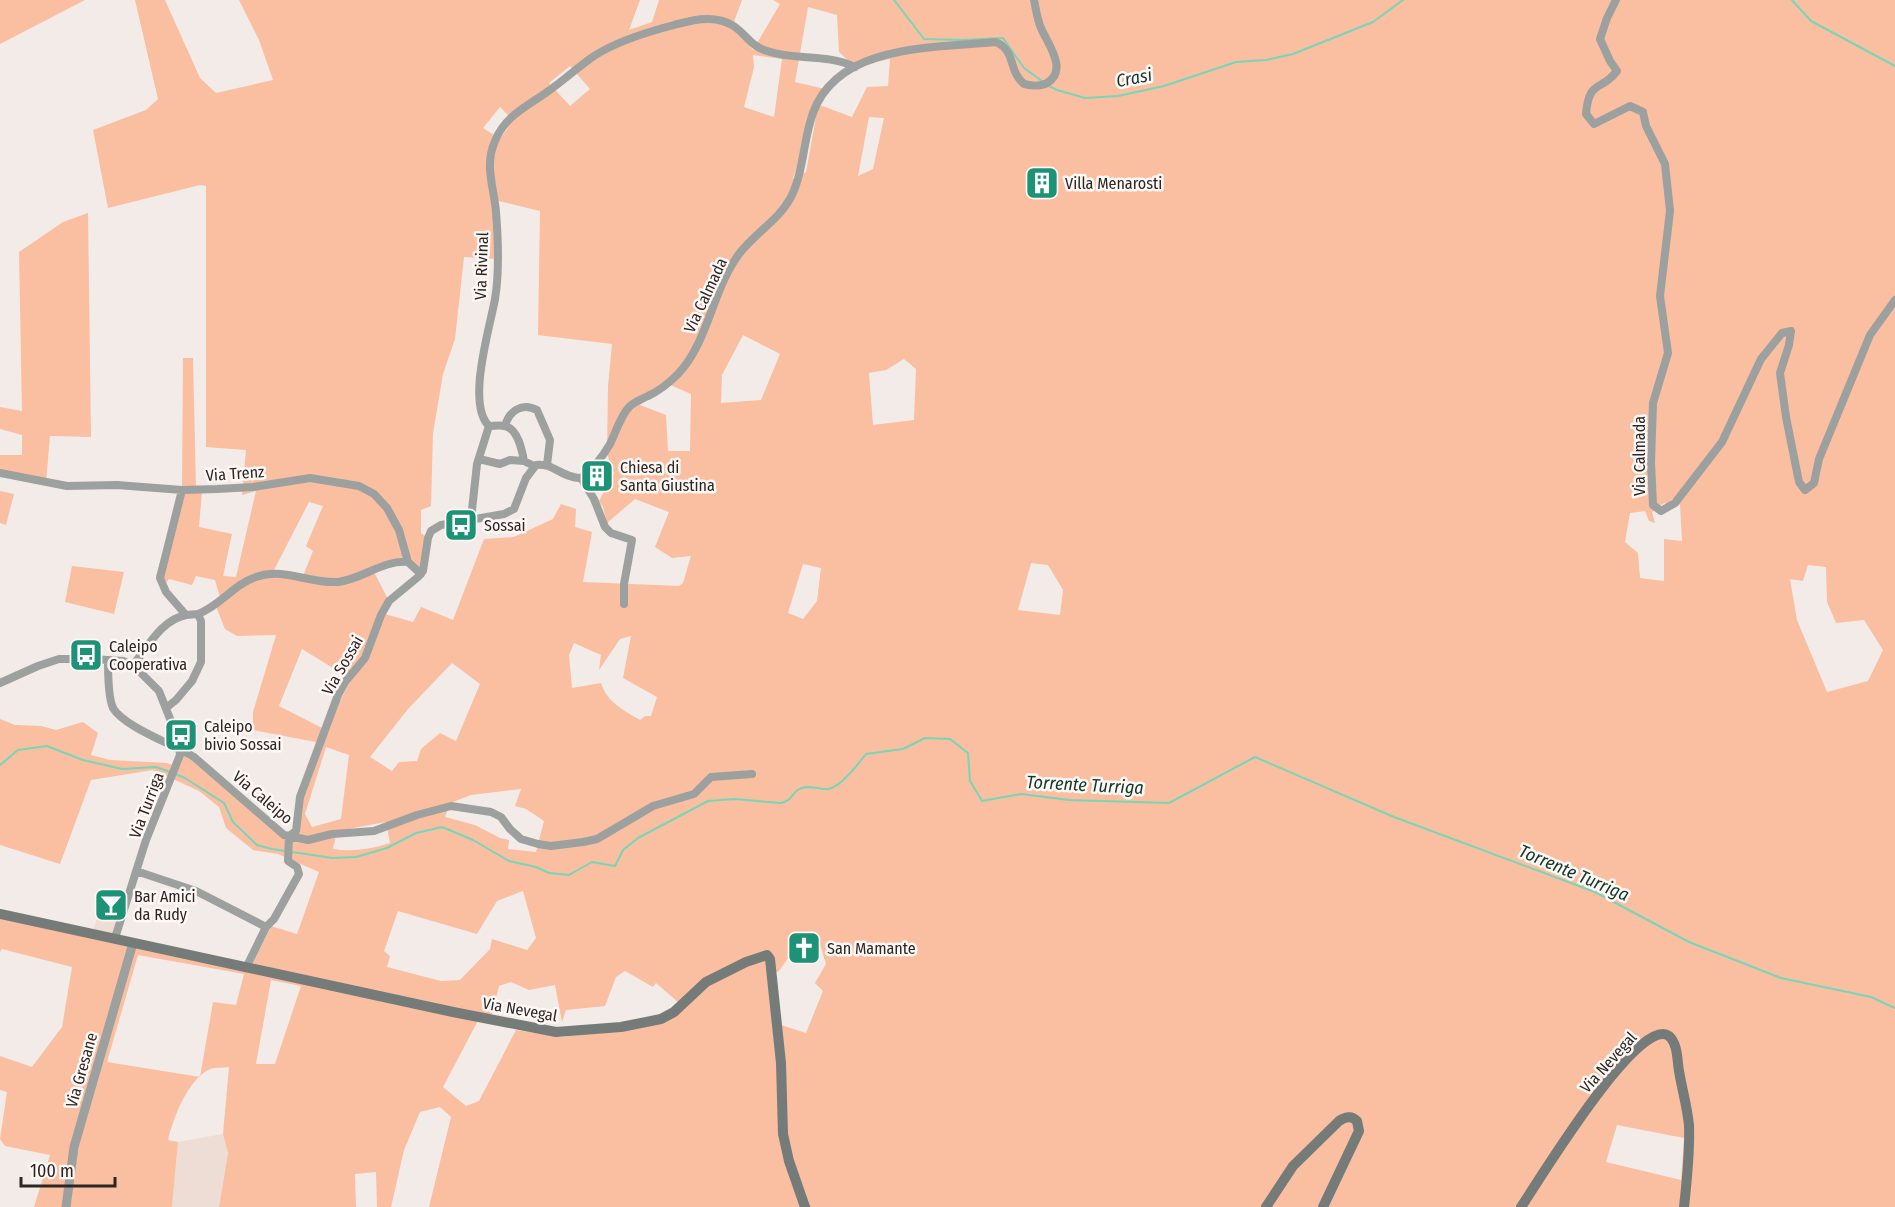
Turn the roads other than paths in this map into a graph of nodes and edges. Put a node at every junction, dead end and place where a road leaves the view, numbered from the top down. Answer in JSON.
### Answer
{"nodes":[{"id":1,"x":1034,"y":0,"type":"edge"},
{"id":2,"x":1616,"y":0,"type":"edge"},
{"id":3,"x":855,"y":67,"type":"junction"},
{"id":4,"x":1895,"y":300,"type":"edge"},
{"id":5,"x":489,"y":426,"type":"junction"},
{"id":6,"x":505,"y":426,"type":"junction"},
{"id":7,"x":479,"y":459,"type":"junction"},
{"id":8,"x":524,"y":461,"type":"junction"},
{"id":9,"x":547,"y":465,"type":"junction"},
{"id":10,"x":534,"y":466,"type":"junction"},
{"id":11,"x":0,"y":473,"type":"edge"},
{"id":12,"x":581,"y":478,"type":"junction"},
{"id":13,"x":182,"y":490,"type":"junction"},
{"id":14,"x":471,"y":519,"type":"junction"},
{"id":15,"x":408,"y":562,"type":"junction"},
{"id":16,"x":421,"y":574,"type":"junction"},
{"id":17,"x":624,"y":604,"type":"dead end"},
{"id":18,"x":198,"y":614,"type":"junction"},
{"id":19,"x":186,"y":615,"type":"junction"},
{"id":20,"x":108,"y":660,"type":"junction"},
{"id":21,"x":133,"y":665,"type":"junction"},
{"id":22,"x":0,"y":683,"type":"edge"},
{"id":23,"x":166,"y":708,"type":"junction"},
{"id":24,"x":181,"y":748,"type":"junction"},
{"id":25,"x":752,"y":774,"type":"dead end"},
{"id":26,"x":289,"y":839,"type":"junction"},
{"id":27,"x":136,"y":871,"type":"junction"},
{"id":28,"x":0,"y":914,"type":"edge"},
{"id":29,"x":266,"y":927,"type":"junction"},
{"id":30,"x":115,"y":938,"type":"junction"},
{"id":31,"x":133,"y":943,"type":"junction"},
{"id":32,"x":246,"y":968,"type":"junction"},
{"id":33,"x":66,"y":1207,"type":"edge"},
{"id":34,"x":805,"y":1207,"type":"edge"},
{"id":35,"x":1266,"y":1207,"type":"edge"},
{"id":36,"x":1323,"y":1207,"type":"edge"},
{"id":37,"x":1521,"y":1207,"type":"edge"},
{"id":38,"x":1684,"y":1207,"type":"edge"}],
"edges":[{"from":1,"to":3,"type":"street","name":"Via Calmada"},
{"from":2,"to":4,"type":"street","name":"Via Calmada"},
{"from":3,"to":5,"type":"street","name":"Via Rivinal"},
{"from":3,"to":12,"type":"street","name":"Via Calmada"},
{"from":5,"to":6,"type":"street"},
{"from":5,"to":7,"type":"street"},
{"from":6,"to":8,"type":"street"},
{"from":6,"to":9,"type":"street"},
{"from":7,"to":8,"type":"street"},
{"from":7,"to":14,"type":"street"},
{"from":8,"to":10,"type":"street"},
{"from":9,"to":10,"type":"street"},
{"from":9,"to":12,"type":"street"},
{"from":10,"to":14,"type":"street"},
{"from":11,"to":13,"type":"street","name":"Via Trenz"},
{"from":12,"to":17,"type":"street"},
{"from":13,"to":15,"type":"street","name":"Via Trenz"},
{"from":13,"to":19,"type":"street"},
{"from":14,"to":16,"type":"street"},
{"from":15,"to":16,"type":"street"},
{"from":15,"to":18,"type":"street"},
{"from":16,"to":26,"type":"street","name":"Via Sossai"},
{"from":18,"to":19,"type":"street"},
{"from":18,"to":23,"type":"street"},
{"from":19,"to":21,"type":"street"},
{"from":20,"to":21,"type":"street"},
{"from":20,"to":22,"type":"street"},
{"from":20,"to":24,"type":"street","name":"Via Caleipo"},
{"from":21,"to":23,"type":"street"},
{"from":23,"to":24,"type":"street"},
{"from":24,"to":26,"type":"street","name":"Via Caleipo"},
{"from":24,"to":27,"type":"street","name":"Via Turriga"},
{"from":25,"to":26,"type":"street"},
{"from":26,"to":29,"type":"street","name":"Via Caleipo"},
{"from":27,"to":29,"type":"street"},
{"from":27,"to":30,"type":"street","name":"Via Turriga"},
{"from":28,"to":30,"type":"main road","name":"Via Nevegal"},
{"from":29,"to":32,"type":"street"},
{"from":30,"to":31,"type":"main road","name":"Via Nevegal"},
{"from":31,"to":32,"type":"main road","name":"Via Nevegal"},
{"from":31,"to":33,"type":"street","name":"Via Gresane"},
{"from":32,"to":34,"type":"main road","name":"Via Nevegal"},
{"from":35,"to":36,"type":"main road"},
{"from":37,"to":38,"type":"main road","name":"Via Nevegal"}]}
